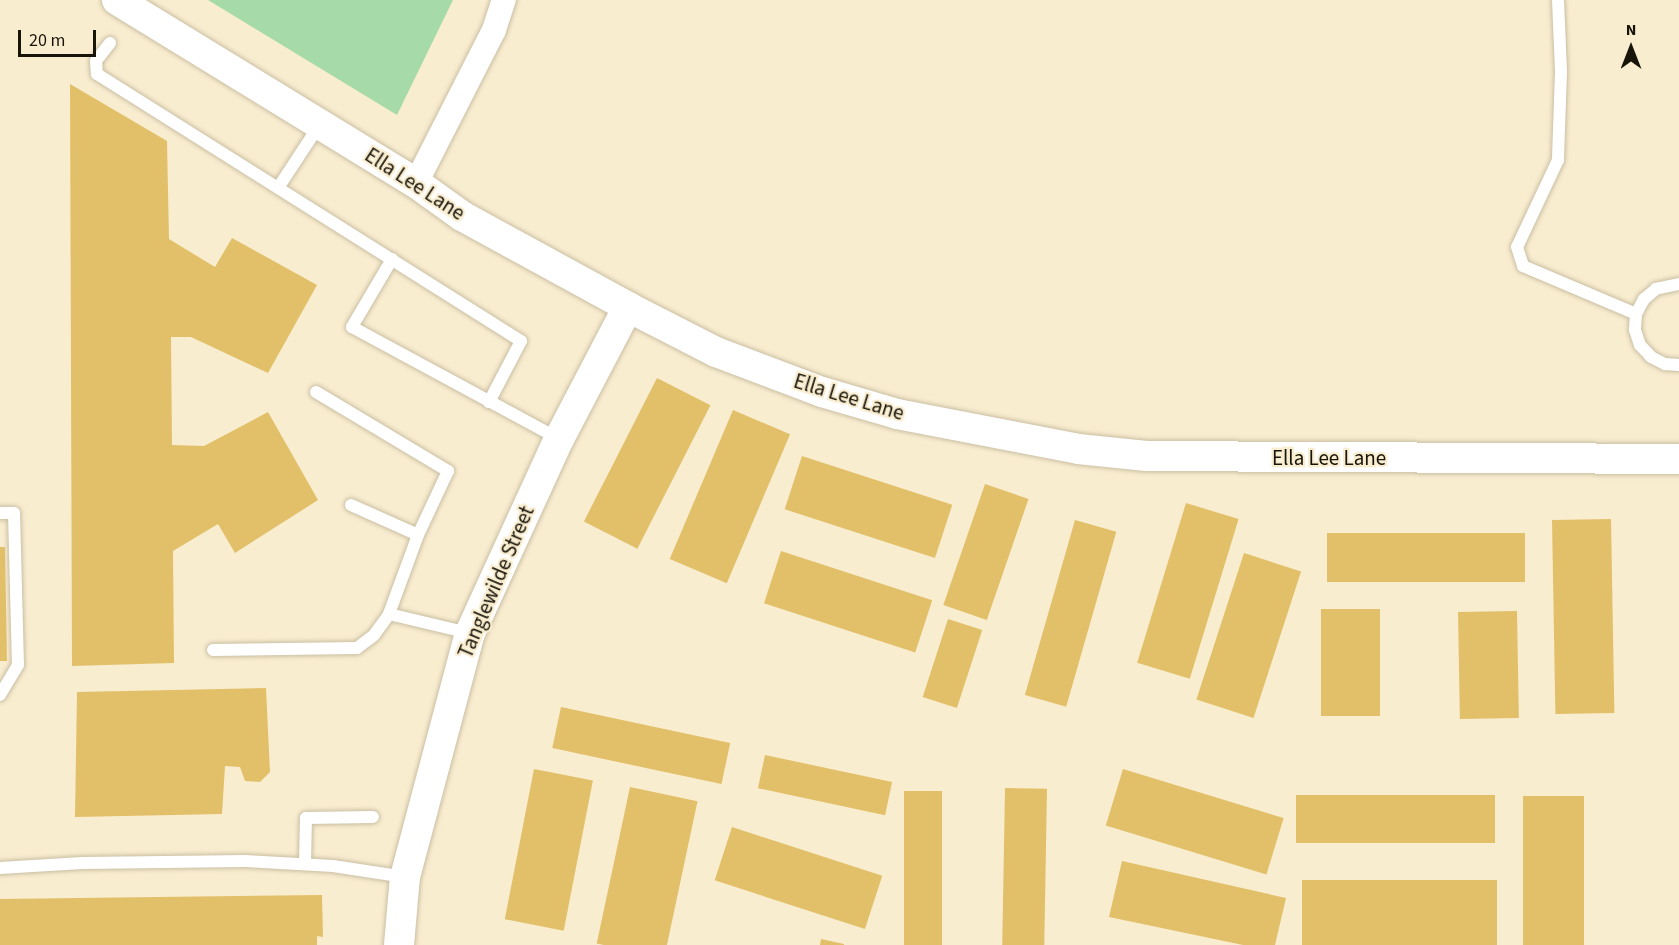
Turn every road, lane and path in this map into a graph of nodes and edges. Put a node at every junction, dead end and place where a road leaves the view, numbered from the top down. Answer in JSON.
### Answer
{"nodes":[{"id":1,"x":117,"y":0,"type":"edge"},
{"id":2,"x":504,"y":0,"type":"edge"},
{"id":3,"x":1558,"y":0,"type":"edge"},
{"id":4,"x":110,"y":43,"type":"dead end"},
{"id":5,"x":320,"y":124,"type":"junction"},
{"id":6,"x":416,"y":183,"type":"junction"},
{"id":7,"x":278,"y":188,"type":"junction"},
{"id":8,"x":392,"y":260,"type":"junction"},
{"id":9,"x":1679,"y":284,"type":"edge"},
{"id":10,"x":628,"y":307,"type":"junction"},
{"id":11,"x":1636,"y":314,"type":"junction"},
{"id":12,"x":1679,"y":365,"type":"edge"},
{"id":13,"x":316,"y":392,"type":"dead end"},
{"id":14,"x":489,"y":402,"type":"junction"},
{"id":15,"x":558,"y":440,"type":"junction"},
{"id":16,"x":1679,"y":459,"type":"edge"},
{"id":17,"x":351,"y":505,"type":"dead end"},
{"id":18,"x":0,"y":513,"type":"edge"},
{"id":19,"x":418,"y":535,"type":"junction"},
{"id":20,"x":389,"y":614,"type":"junction"},
{"id":21,"x":470,"y":633,"type":"junction"},
{"id":22,"x":213,"y":650,"type":"dead end"},
{"id":23,"x":0,"y":695,"type":"edge"},
{"id":24,"x":373,"y":817,"type":"dead end"},
{"id":25,"x":305,"y":864,"type":"junction"},
{"id":26,"x":0,"y":868,"type":"edge"},
{"id":27,"x":405,"y":877,"type":"junction"},
{"id":28,"x":399,"y":945,"type":"edge"}],
"edges":[{"from":1,"to":5,"type":"street","name":"Ella Lee Lane"},
{"from":2,"to":6,"type":"street"},
{"from":3,"to":11,"type":"lane"},
{"from":4,"to":7,"type":"lane"},
{"from":5,"to":6,"type":"street","name":"Ella Lee Lane"},
{"from":5,"to":7,"type":"lane"},
{"from":6,"to":10,"type":"street","name":"Ella Lee Lane"},
{"from":7,"to":8,"type":"lane"},
{"from":8,"to":14,"type":"lane"},
{"from":8,"to":14,"type":"lane"},
{"from":9,"to":11,"type":"lane"},
{"from":10,"to":15,"type":"street","name":"Tanglewilde Street"},
{"from":10,"to":16,"type":"street","name":"Ella Lee Lane"},
{"from":11,"to":12,"type":"lane"},
{"from":13,"to":19,"type":"lane"},
{"from":14,"to":15,"type":"lane"},
{"from":15,"to":21,"type":"street","name":"Tanglewilde Street"},
{"from":17,"to":19,"type":"lane"},
{"from":18,"to":23,"type":"lane"},
{"from":19,"to":20,"type":"lane"},
{"from":20,"to":21,"type":"lane"},
{"from":20,"to":22,"type":"lane"},
{"from":21,"to":27,"type":"street","name":"Tanglewilde Street"},
{"from":24,"to":25,"type":"lane"},
{"from":25,"to":26,"type":"lane"},
{"from":25,"to":27,"type":"lane"},
{"from":27,"to":28,"type":"street","name":"Tanglewilde Street"}]}
